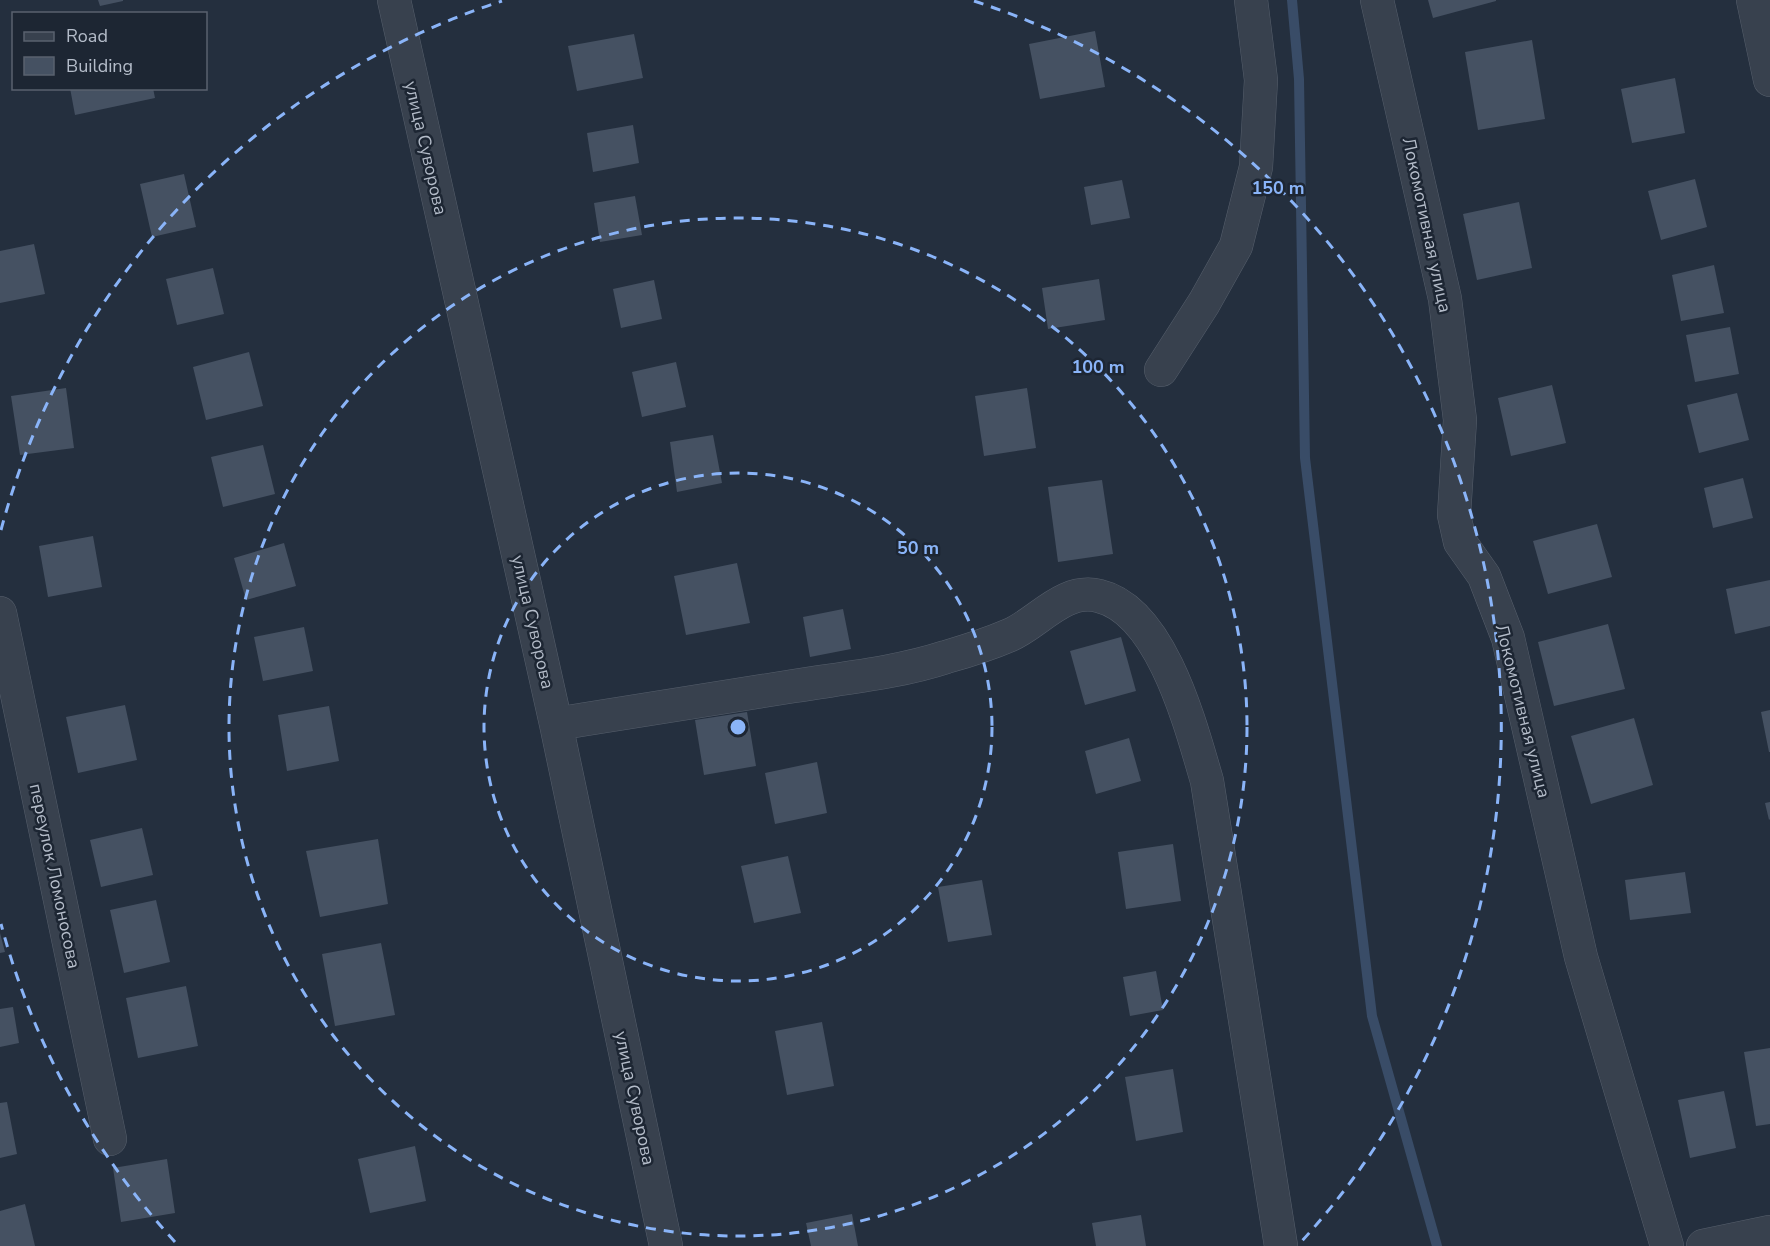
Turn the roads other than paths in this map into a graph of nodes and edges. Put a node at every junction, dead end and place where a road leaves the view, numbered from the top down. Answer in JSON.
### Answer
{"nodes":[{"id":1,"x":394,"y":0,"type":"edge"},
{"id":2,"x":1251,"y":0,"type":"edge"},
{"id":3,"x":1377,"y":0,"type":"edge"},
{"id":4,"x":1753,"y":0,"type":"edge"},
{"id":5,"x":1770,"y":80,"type":"edge"},
{"id":6,"x":1161,"y":370,"type":"dead end"},
{"id":7,"x":0,"y":613,"type":"edge"},
{"id":8,"x":4,"y":655,"type":"edge"},
{"id":9,"x":556,"y":724,"type":"junction"},
{"id":10,"x":110,"y":1140,"type":"dead end"},
{"id":11,"x":1770,"y":1232,"type":"edge"},
{"id":12,"x":666,"y":1246,"type":"edge"},
{"id":13,"x":1281,"y":1246,"type":"edge"},
{"id":14,"x":1666,"y":1246,"type":"edge"},
{"id":15,"x":1703,"y":1246,"type":"edge"}],
"edges":[{"from":1,"to":9,"type":"street","name":"улица Суворова"},
{"from":2,"to":6,"type":"street"},
{"from":3,"to":14,"type":"street","name":"Локомотивная улица"},
{"from":4,"to":5,"type":"street"},
{"from":7,"to":8,"type":"street","name":"переулок Ломоносова"},
{"from":8,"to":10,"type":"street","name":"переулок Ломоносова"},
{"from":9,"to":12,"type":"street","name":"улица Суворова"},
{"from":9,"to":13,"type":"street"},
{"from":11,"to":15,"type":"street"}]}
